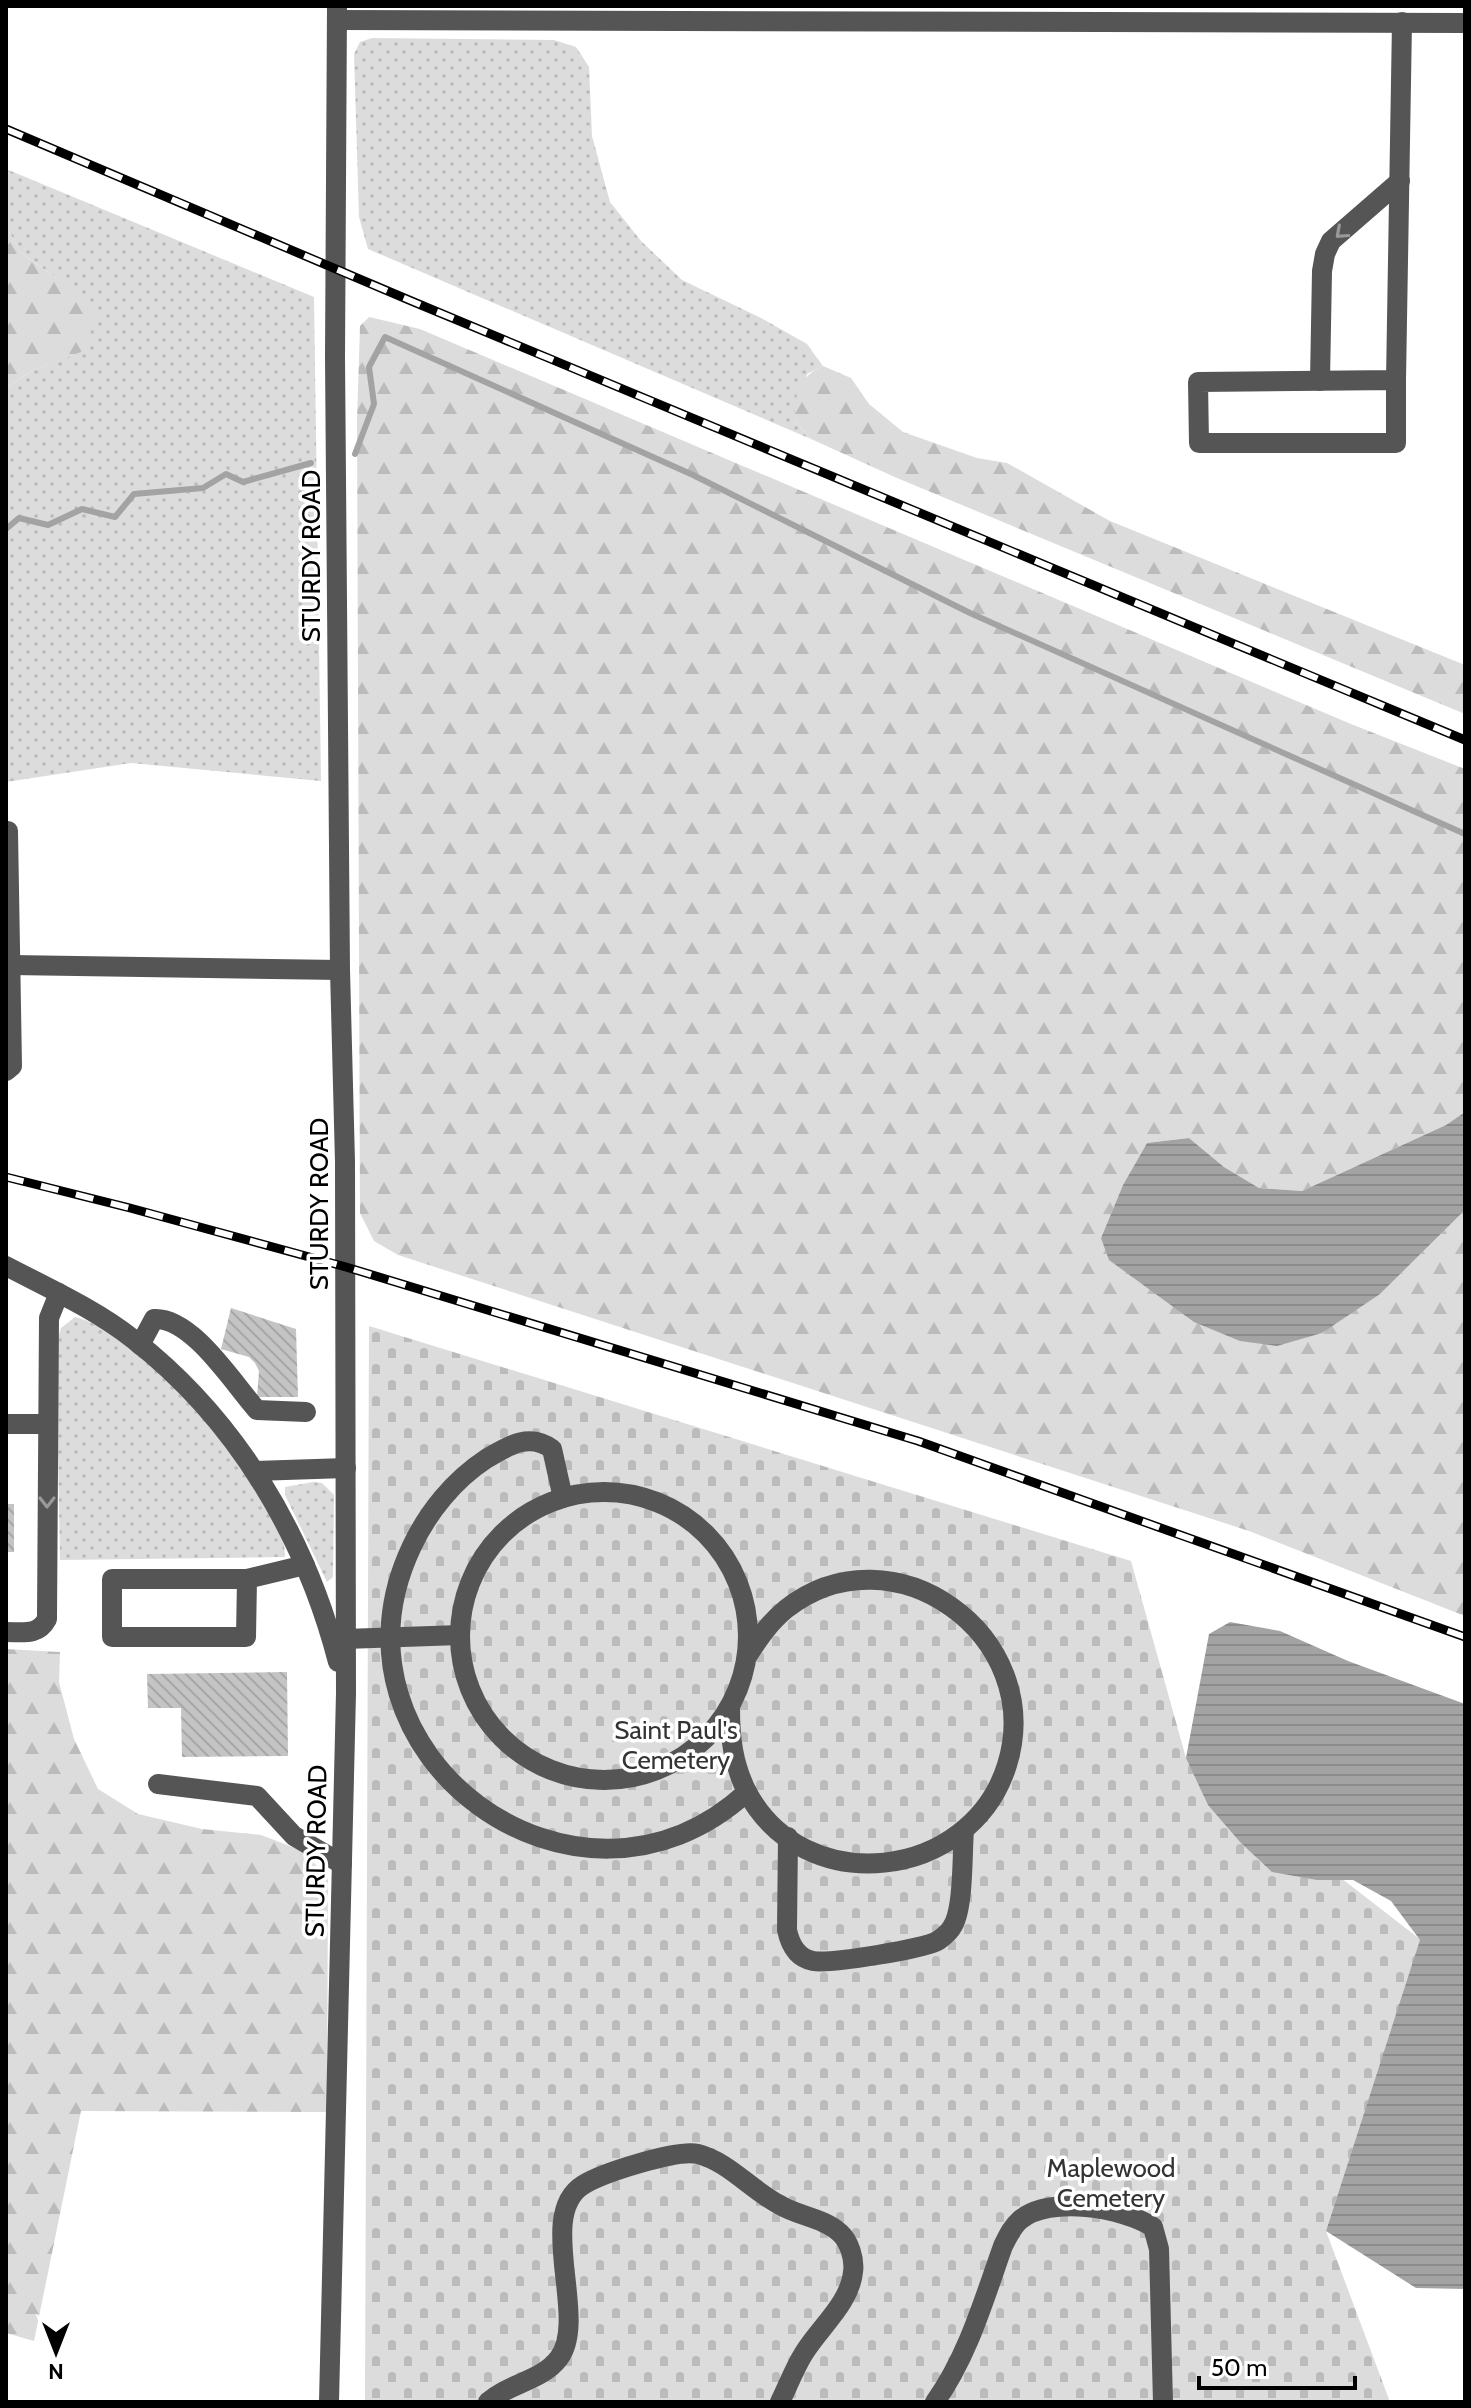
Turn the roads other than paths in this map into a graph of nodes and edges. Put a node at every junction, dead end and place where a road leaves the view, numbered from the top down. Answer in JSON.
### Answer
{"nodes":[{"id":1,"x":337,"y":13,"type":"edge"},
{"id":2,"x":1402,"y":22,"type":"junction"},
{"id":3,"x":1465,"y":23,"type":"edge"},
{"id":4,"x":1400,"y":181,"type":"junction"},
{"id":5,"x":1396,"y":380,"type":"junction"},
{"id":6,"x":1320,"y":381,"type":"junction"},
{"id":7,"x":8,"y":831,"type":"dead end"},
{"id":8,"x":11,"y":965,"type":"junction"},
{"id":9,"x":340,"y":970,"type":"junction"},
{"id":10,"x":6,"y":1071,"type":"edge"},
{"id":11,"x":6,"y":1266,"type":"edge"},
{"id":12,"x":59,"y":1293,"type":"junction"},
{"id":13,"x":140,"y":1345,"type":"junction"},
{"id":14,"x":306,"y":1412,"type":"dead end"},
{"id":15,"x":6,"y":1424,"type":"edge"},
{"id":16,"x":47,"y":1424,"type":"junction"},
{"id":17,"x":346,"y":1468,"type":"junction"},
{"id":18,"x":255,"y":1471,"type":"junction"},
{"id":19,"x":563,"y":1498,"type":"junction"},
{"id":20,"x":305,"y":1565,"type":"junction"},
{"id":21,"x":247,"y":1579,"type":"junction"},
{"id":22,"x":6,"y":1632,"type":"edge"},
{"id":23,"x":460,"y":1635,"type":"junction"},
{"id":24,"x":391,"y":1637,"type":"junction"},
{"id":25,"x":345,"y":1639,"type":"junction"},
{"id":26,"x":748,"y":1655,"type":"junction"},
{"id":27,"x":346,"y":1693,"type":"junction"},
{"id":28,"x":730,"y":1708,"type":"junction"},
{"id":29,"x":158,"y":1784,"type":"dead end"},
{"id":30,"x":747,"y":1792,"type":"junction"},
{"id":31,"x":964,"y":1830,"type":"junction"},
{"id":32,"x":788,"y":1837,"type":"junction"},
{"id":33,"x":342,"y":1864,"type":"junction"},
{"id":34,"x":329,"y":2402,"type":"edge"},
{"id":35,"x":488,"y":2402,"type":"edge"},
{"id":36,"x":780,"y":2402,"type":"edge"},
{"id":37,"x":935,"y":2402,"type":"edge"},
{"id":38,"x":1163,"y":2402,"type":"edge"}],
"edges":[{"from":1,"to":2,"type":"street"},
{"from":1,"to":9,"type":"street","name":"STURDY ROAD"},
{"from":2,"to":3,"type":"street"},
{"from":2,"to":4,"type":"street"},
{"from":4,"to":5,"type":"street"},
{"from":4,"to":6,"type":"street","one_way":true},
{"from":5,"to":6,"type":"street"},
{"from":5,"to":6,"type":"street"},
{"from":7,"to":8,"type":"street"},
{"from":8,"to":9,"type":"street"},
{"from":8,"to":10,"type":"street"},
{"from":9,"to":17,"type":"street","name":"STURDY ROAD"},
{"from":11,"to":12,"type":"street"},
{"from":12,"to":13,"type":"street"},
{"from":12,"to":16,"type":"street"},
{"from":13,"to":14,"type":"street"},
{"from":13,"to":18,"type":"street"},
{"from":15,"to":16,"type":"street"},
{"from":16,"to":22,"type":"street","one_way":true},
{"from":17,"to":18,"type":"street"},
{"from":17,"to":25,"type":"street","name":"STURDY ROAD"},
{"from":18,"to":20,"type":"street"},
{"from":19,"to":23,"type":"street"},
{"from":19,"to":24,"type":"street"},
{"from":19,"to":26,"type":"street"},
{"from":20,"to":21,"type":"street"},
{"from":20,"to":27,"type":"street"},
{"from":21,"to":21,"type":"street"},
{"from":23,"to":24,"type":"street"},
{"from":23,"to":28,"type":"street"},
{"from":24,"to":25,"type":"street"},
{"from":24,"to":30,"type":"street"},
{"from":25,"to":27,"type":"street","name":"STURDY ROAD"},
{"from":26,"to":28,"type":"street"},
{"from":26,"to":31,"type":"street"},
{"from":27,"to":33,"type":"street","name":"STURDY ROAD"},
{"from":28,"to":30,"type":"street"},
{"from":29,"to":33,"type":"street"},
{"from":30,"to":32,"type":"street"},
{"from":31,"to":32,"type":"street"},
{"from":31,"to":32,"type":"street"},
{"from":33,"to":34,"type":"street","name":"STURDY ROAD"},
{"from":35,"to":36,"type":"street"},
{"from":37,"to":38,"type":"street"}]}
